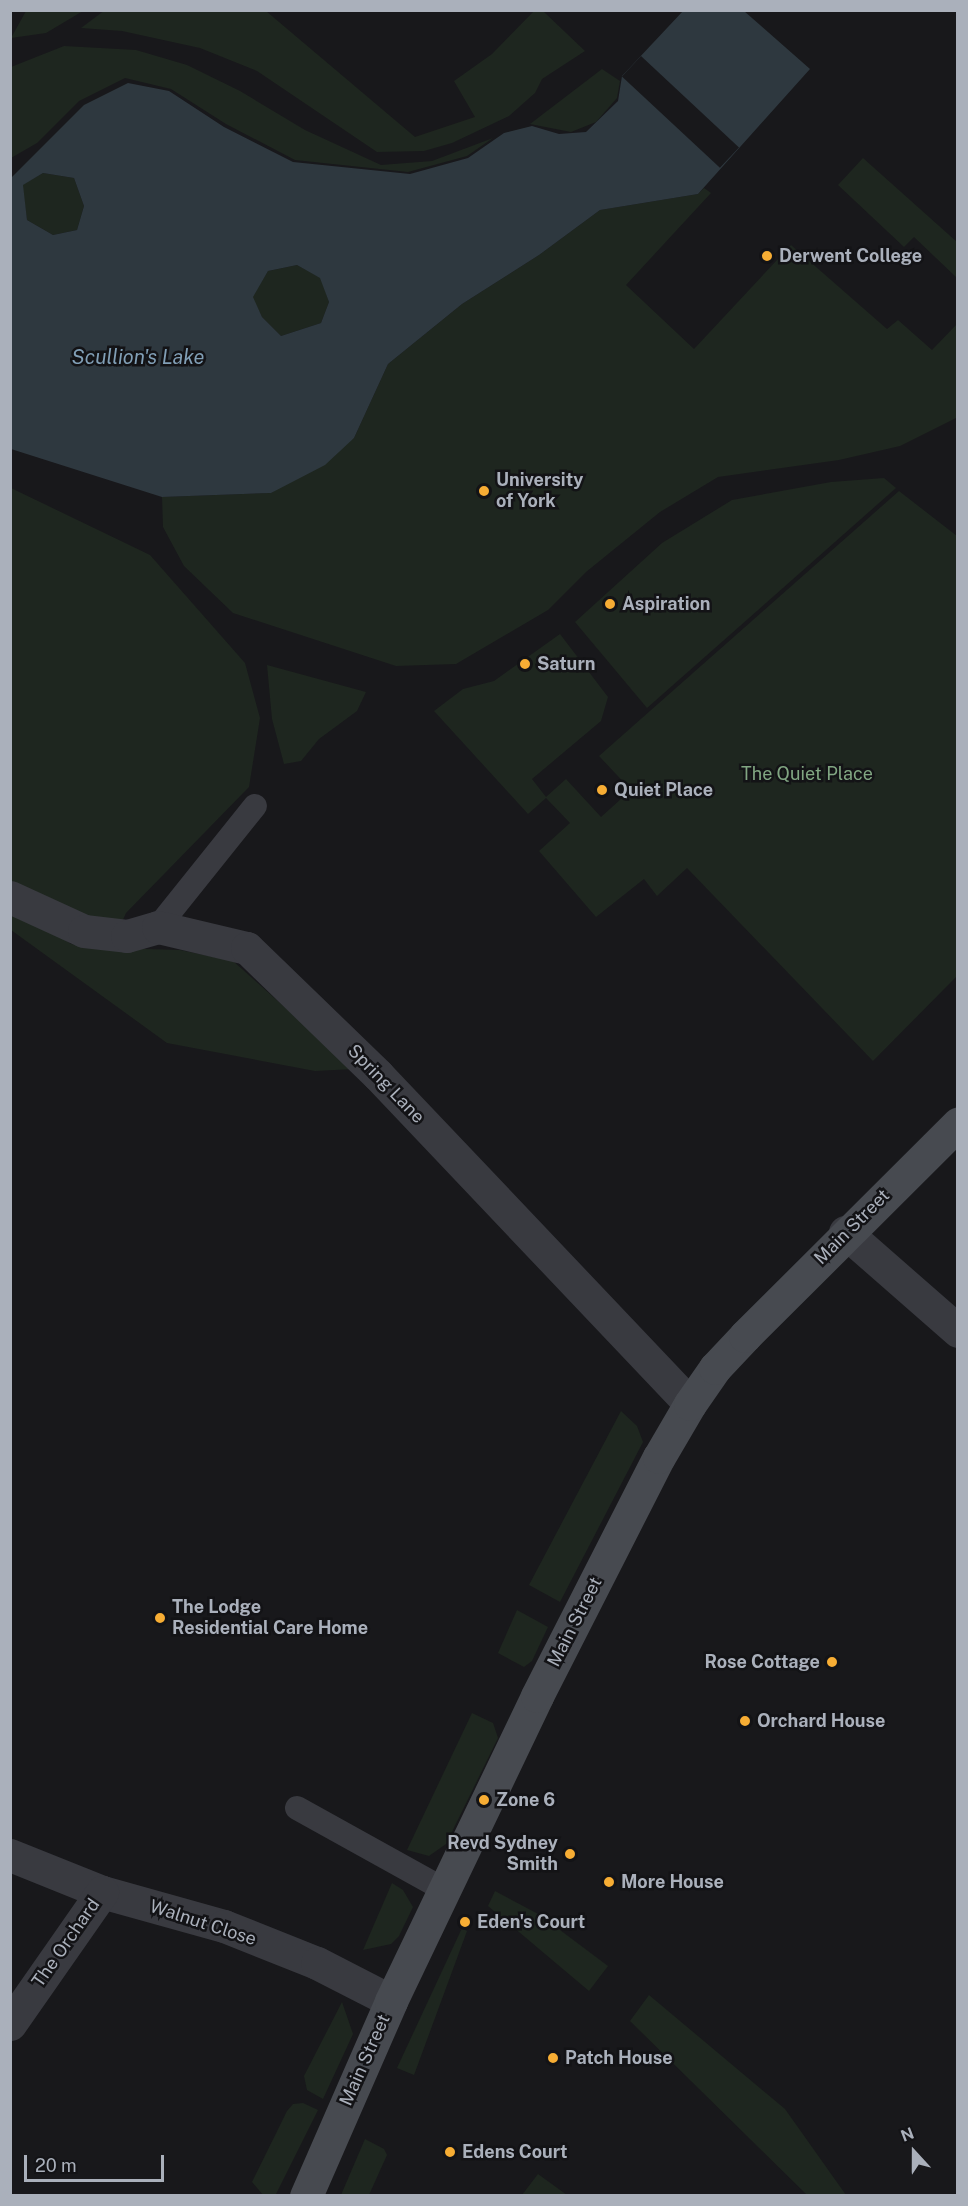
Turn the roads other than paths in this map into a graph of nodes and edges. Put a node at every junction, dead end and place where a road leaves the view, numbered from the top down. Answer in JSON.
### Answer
{"nodes":[{"id":1,"x":255,"y":806,"type":"dead end"},
{"id":2,"x":10,"y":897,"type":"edge"},
{"id":3,"x":158,"y":927,"type":"junction"},
{"id":4,"x":957,"y":1124,"type":"edge"},
{"id":5,"x":845,"y":1232,"type":"junction"},
{"id":6,"x":957,"y":1331,"type":"edge"},
{"id":7,"x":690,"y":1404,"type":"junction"},
{"id":8,"x":297,"y":1808,"type":"dead end"},
{"id":9,"x":10,"y":1855,"type":"edge"},
{"id":10,"x":445,"y":1890,"type":"junction"},
{"id":11,"x":102,"y":1892,"type":"junction"},
{"id":12,"x":391,"y":2001,"type":"junction"},
{"id":13,"x":10,"y":2024,"type":"edge"},
{"id":14,"x":306,"y":2196,"type":"edge"}],
"edges":[{"from":1,"to":3,"type":"lane"},
{"from":2,"to":3,"type":"street","name":"Spring Lane"},
{"from":3,"to":7,"type":"street","name":"Spring Lane"},
{"from":4,"to":5,"type":"street","name":"Main Street"},
{"from":5,"to":6,"type":"street"},
{"from":5,"to":7,"type":"street","name":"Main Street"},
{"from":7,"to":10,"type":"street","name":"Main Street"},
{"from":8,"to":10,"type":"lane"},
{"from":9,"to":11,"type":"street","name":"Walnut Close"},
{"from":10,"to":12,"type":"street","name":"Main Street"},
{"from":11,"to":12,"type":"street","name":"Walnut Close"},
{"from":11,"to":13,"type":"street","name":"The Orchard"},
{"from":12,"to":14,"type":"street","name":"Main Street"}]}
